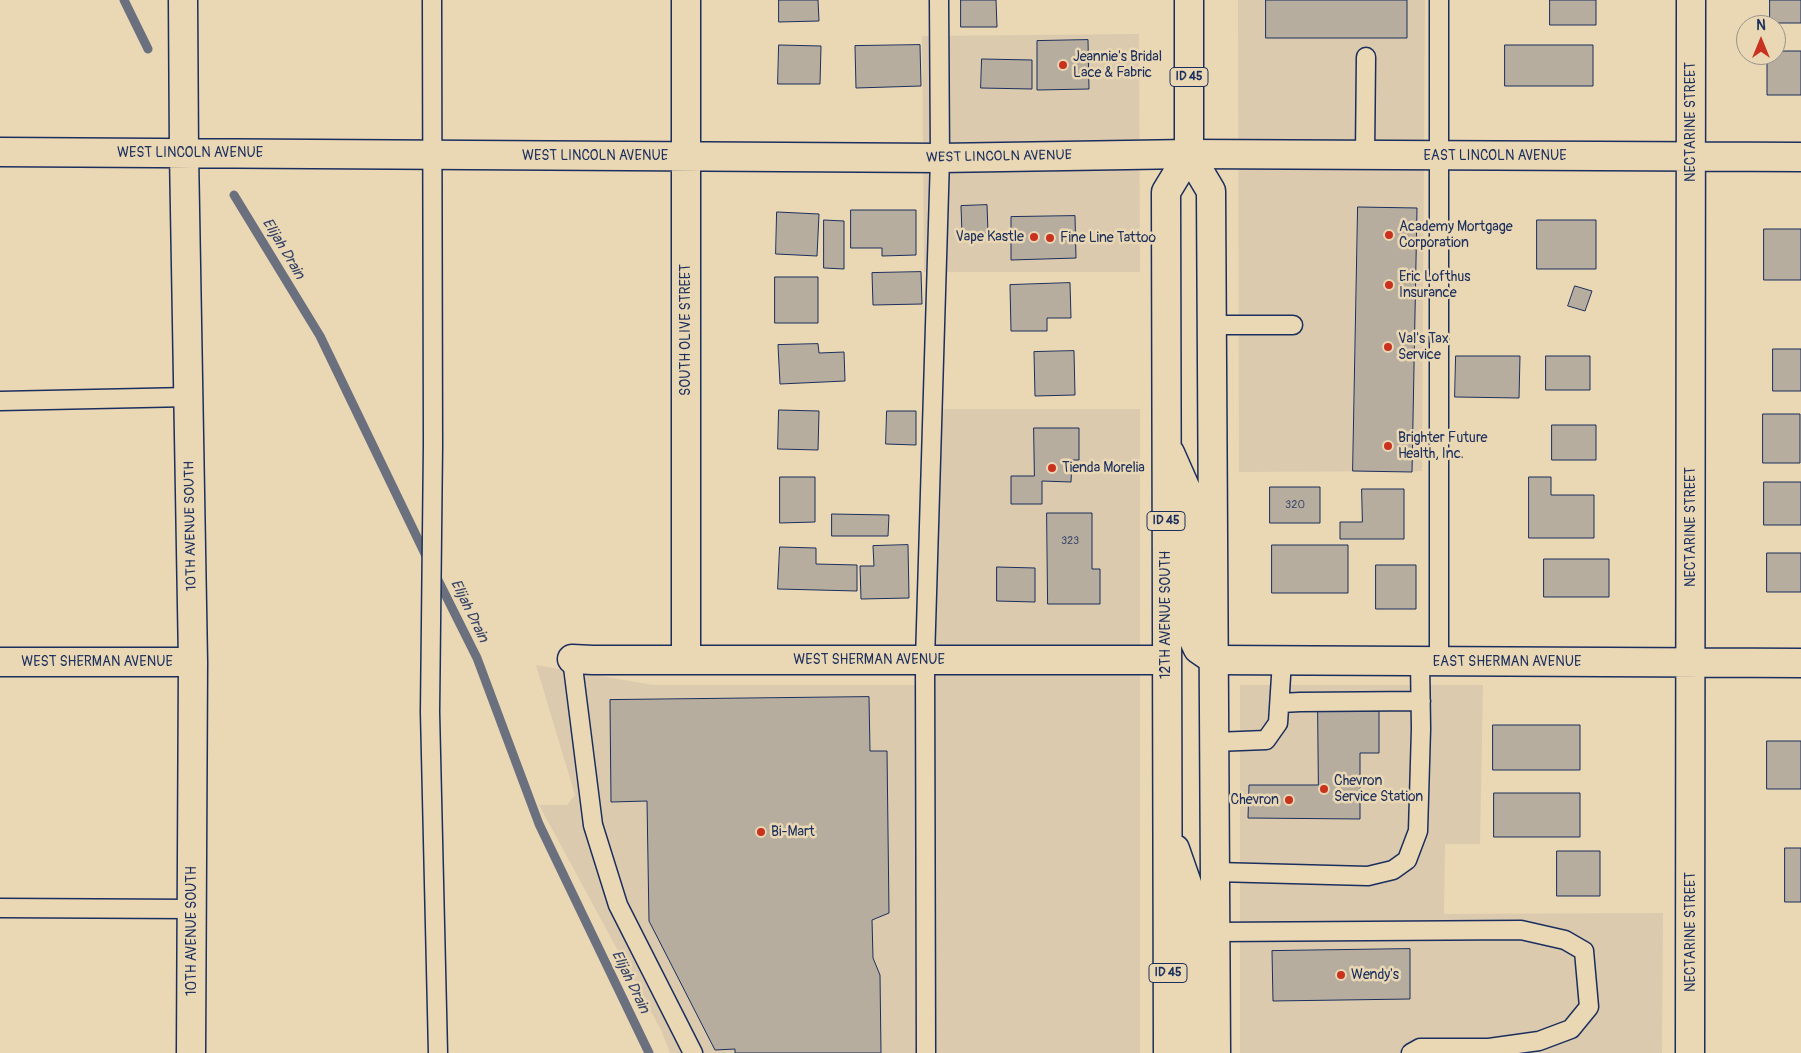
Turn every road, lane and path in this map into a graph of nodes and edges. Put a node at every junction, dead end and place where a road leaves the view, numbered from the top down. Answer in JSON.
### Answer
{"nodes":[{"id":1,"x":184,"y":0,"type":"edge"},
{"id":2,"x":432,"y":0,"type":"edge"},
{"id":3,"x":686,"y":0,"type":"edge"},
{"id":4,"x":939,"y":0,"type":"edge"},
{"id":5,"x":1189,"y":0,"type":"edge"},
{"id":6,"x":1439,"y":0,"type":"edge"},
{"id":7,"x":1691,"y":0,"type":"edge"},
{"id":8,"x":1366,"y":57,"type":"dead end"},
{"id":9,"x":0,"y":152,"type":"edge"},
{"id":10,"x":184,"y":154,"type":"junction"},
{"id":11,"x":1189,"y":154,"type":"junction"},
{"id":12,"x":432,"y":155,"type":"junction"},
{"id":13,"x":1364,"y":155,"type":"junction"},
{"id":14,"x":1439,"y":155,"type":"junction"},
{"id":15,"x":1691,"y":156,"type":"junction"},
{"id":16,"x":686,"y":157,"type":"junction"},
{"id":17,"x":1801,"y":157,"type":"edge"},
{"id":18,"x":940,"y":158,"type":"junction"},
{"id":19,"x":1212,"y":325,"type":"junction"},
{"id":20,"x":1293,"y":325,"type":"dead end"},
{"id":21,"x":189,"y":397,"type":"junction"},
{"id":22,"x":0,"y":401,"type":"edge"},
{"id":23,"x":1166,"y":444,"type":"junction"},
{"id":24,"x":572,"y":659,"type":"joint"},
{"id":25,"x":686,"y":660,"type":"junction"},
{"id":26,"x":925,"y":660,"type":"junction"},
{"id":27,"x":1166,"y":660,"type":"junction"},
{"id":28,"x":1214,"y":660,"type":"junction"},
{"id":29,"x":1282,"y":661,"type":"junction"},
{"id":30,"x":1430,"y":661,"type":"junction"},
{"id":31,"x":0,"y":662,"type":"edge"},
{"id":32,"x":194,"y":662,"type":"junction"},
{"id":33,"x":1691,"y":662,"type":"junction"},
{"id":34,"x":1801,"y":663,"type":"edge"},
{"id":35,"x":1421,"y":701,"type":"junction"},
{"id":36,"x":1281,"y":704,"type":"junction"},
{"id":37,"x":1215,"y":742,"type":"junction"},
{"id":38,"x":1168,"y":826,"type":"junction"},
{"id":39,"x":1216,"y":872,"type":"junction"},
{"id":40,"x":0,"y":908,"type":"edge"},
{"id":41,"x":192,"y":909,"type":"junction"},
{"id":42,"x":1216,"y":932,"type":"junction"},
{"id":43,"x":191,"y":1053,"type":"edge"},
{"id":44,"x":438,"y":1053,"type":"edge"},
{"id":45,"x":693,"y":1053,"type":"edge"},
{"id":46,"x":926,"y":1053,"type":"edge"},
{"id":47,"x":1168,"y":1053,"type":"edge"},
{"id":48,"x":1190,"y":1053,"type":"edge"},
{"id":49,"x":1216,"y":1053,"type":"edge"},
{"id":50,"x":1411,"y":1053,"type":"edge"},
{"id":51,"x":1690,"y":1053,"type":"edge"}],
"edges":[{"from":1,"to":10,"type":"street","name":"10TH AVENUE SOUTH"},
{"from":2,"to":12,"type":"lane"},
{"from":3,"to":16,"type":"street","name":"SOUTH OLIVE STREET"},
{"from":4,"to":18,"type":"lane"},
{"from":5,"to":11,"type":"street","number":"ID 45"},
{"from":6,"to":14,"type":"lane"},
{"from":7,"to":15,"type":"street","name":"NECTARINE STREET"},
{"from":8,"to":13,"type":"lane"},
{"from":9,"to":10,"type":"street","name":"WEST LINCOLN AVENUE"},
{"from":10,"to":12,"type":"street","name":"WEST LINCOLN AVENUE"},
{"from":10,"to":21,"type":"street","name":"10TH AVENUE SOUTH"},
{"from":11,"to":13,"type":"street","name":"EAST LINCOLN AVENUE"},
{"from":11,"to":18,"type":"street","name":"WEST LINCOLN AVENUE"},
{"from":11,"to":19,"type":"street"},
{"from":11,"to":23,"type":"street","name":"12TH AVENUE SOUTH","number":"ID 45"},
{"from":12,"to":16,"type":"street","name":"WEST LINCOLN AVENUE"},
{"from":12,"to":44,"type":"lane"},
{"from":13,"to":14,"type":"street","name":"EAST LINCOLN AVENUE"},
{"from":14,"to":15,"type":"street","name":"EAST LINCOLN AVENUE"},
{"from":14,"to":30,"type":"lane"},
{"from":15,"to":17,"type":"street","name":"EAST LINCOLN AVENUE"},
{"from":15,"to":33,"type":"street","name":"NECTARINE STREET"},
{"from":16,"to":18,"type":"street","name":"WEST LINCOLN AVENUE"},
{"from":16,"to":25,"type":"street","name":"SOUTH OLIVE STREET"},
{"from":18,"to":26,"type":"lane"},
{"from":19,"to":20,"type":"lane"},
{"from":19,"to":28,"type":"street"},
{"from":21,"to":22,"type":"lane"},
{"from":21,"to":32,"type":"street","name":"10TH AVENUE SOUTH"},
{"from":23,"to":27,"type":"street","name":"12TH AVENUE SOUTH","number":"ID 45"},
{"from":23,"to":28,"type":"street"},
{"from":24,"to":25,"type":"street","name":"WEST SHERMAN AVENUE"},
{"from":24,"to":45,"type":"lane"},
{"from":25,"to":26,"type":"street","name":"WEST SHERMAN AVENUE"},
{"from":26,"to":27,"type":"street","name":"WEST SHERMAN AVENUE"},
{"from":26,"to":46,"type":"lane"},
{"from":27,"to":38,"type":"street","name":"12TH AVENUE SOUTH","number":"ID 45"},
{"from":28,"to":29,"type":"street","name":"EAST SHERMAN AVENUE"},
{"from":28,"to":37,"type":"street"},
{"from":29,"to":30,"type":"street","name":"EAST SHERMAN AVENUE"},
{"from":29,"to":36,"type":"lane"},
{"from":30,"to":33,"type":"street","name":"EAST SHERMAN AVENUE"},
{"from":30,"to":35,"type":"lane"},
{"from":31,"to":32,"type":"street","name":"WEST SHERMAN AVENUE"},
{"from":32,"to":41,"type":"street","name":"10TH AVENUE SOUTH"},
{"from":33,"to":34,"type":"street","name":"EAST SHERMAN AVENUE"},
{"from":33,"to":51,"type":"street","name":"NECTARINE STREET"},
{"from":35,"to":36,"type":"lane"},
{"from":35,"to":39,"type":"lane"},
{"from":36,"to":37,"type":"lane"},
{"from":37,"to":39,"type":"street"},
{"from":38,"to":47,"type":"street","name":"12TH AVENUE SOUTH","number":"ID 45"},
{"from":38,"to":48,"type":"street"},
{"from":39,"to":42,"type":"street"},
{"from":40,"to":41,"type":"lane"},
{"from":41,"to":43,"type":"street","name":"10TH AVENUE SOUTH"},
{"from":42,"to":49,"type":"street"},
{"from":42,"to":50,"type":"lane"}]}
